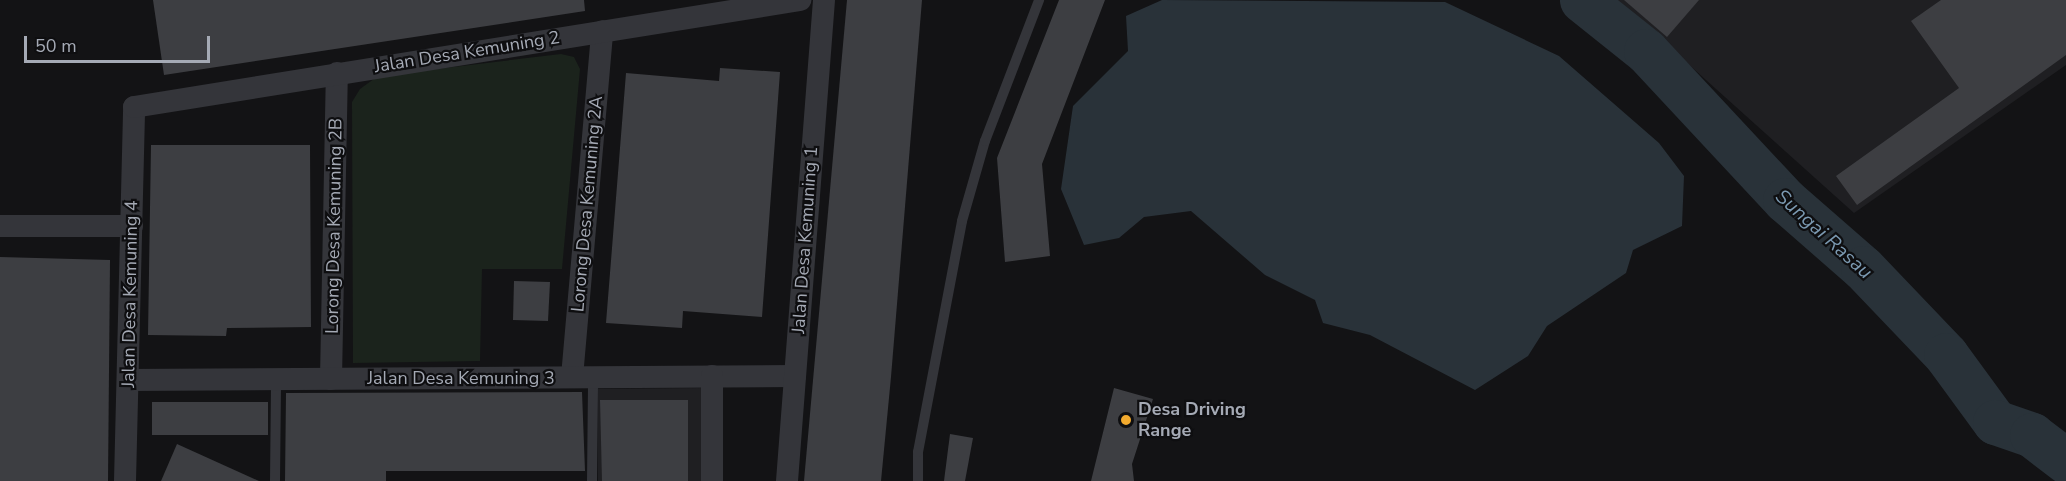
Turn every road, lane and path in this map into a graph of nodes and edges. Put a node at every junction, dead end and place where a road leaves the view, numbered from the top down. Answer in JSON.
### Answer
{"nodes":[{"id":1,"x":800,"y":0,"type":"edge"},
{"id":2,"x":824,"y":0,"type":"edge"},
{"id":3,"x":1039,"y":0,"type":"edge"},
{"id":4,"x":602,"y":31,"type":"junction"},
{"id":5,"x":337,"y":73,"type":"junction"},
{"id":6,"x":134,"y":106,"type":"joint"},
{"id":7,"x":0,"y":226,"type":"edge"},
{"id":8,"x":132,"y":226,"type":"junction"},
{"id":9,"x":712,"y":376,"type":"junction"},
{"id":10,"x":795,"y":376,"type":"junction"},
{"id":11,"x":582,"y":377,"type":"junction"},
{"id":12,"x":276,"y":379,"type":"junction"},
{"id":13,"x":331,"y":379,"type":"junction"},
{"id":14,"x":128,"y":380,"type":"junction"},
{"id":15,"x":125,"y":481,"type":"edge"},
{"id":16,"x":276,"y":481,"type":"edge"},
{"id":17,"x":592,"y":481,"type":"edge"},
{"id":18,"x":712,"y":481,"type":"edge"},
{"id":19,"x":787,"y":481,"type":"edge"},
{"id":20,"x":918,"y":481,"type":"edge"}],
"edges":[{"from":1,"to":4,"type":"street","name":"Jalan Desa Kemuning 2"},
{"from":2,"to":10,"type":"street","name":"Jalan Desa Kemuning 1"},
{"from":3,"to":20,"type":"lane"},
{"from":4,"to":5,"type":"street","name":"Jalan Desa Kemuning 2"},
{"from":4,"to":11,"type":"street","name":"Lorong Desa Kemuning 2A"},
{"from":5,"to":6,"type":"street","name":"Jalan Desa Kemuning 2"},
{"from":5,"to":13,"type":"street","name":"Lorong Desa Kemuning 2B"},
{"from":6,"to":8,"type":"street","name":"Jalan Desa Kemuning 4"},
{"from":7,"to":8,"type":"street"},
{"from":8,"to":14,"type":"street","name":"Jalan Desa Kemuning 4"},
{"from":9,"to":10,"type":"street","name":"Jalan Desa Kemuning 3"},
{"from":9,"to":11,"type":"street","name":"Jalan Desa Kemuning 3"},
{"from":9,"to":18,"type":"street"},
{"from":10,"to":19,"type":"street","name":"Jalan Desa Kemuning 1"},
{"from":11,"to":13,"type":"street","name":"Jalan Desa Kemuning 3"},
{"from":11,"to":17,"type":"lane"},
{"from":12,"to":13,"type":"street","name":"Jalan Desa Kemuning 3"},
{"from":12,"to":14,"type":"street","name":"Jalan Desa Kemuning 3"},
{"from":12,"to":16,"type":"lane"},
{"from":14,"to":15,"type":"street","name":"Jalan Desa Kemuning 4"}]}
